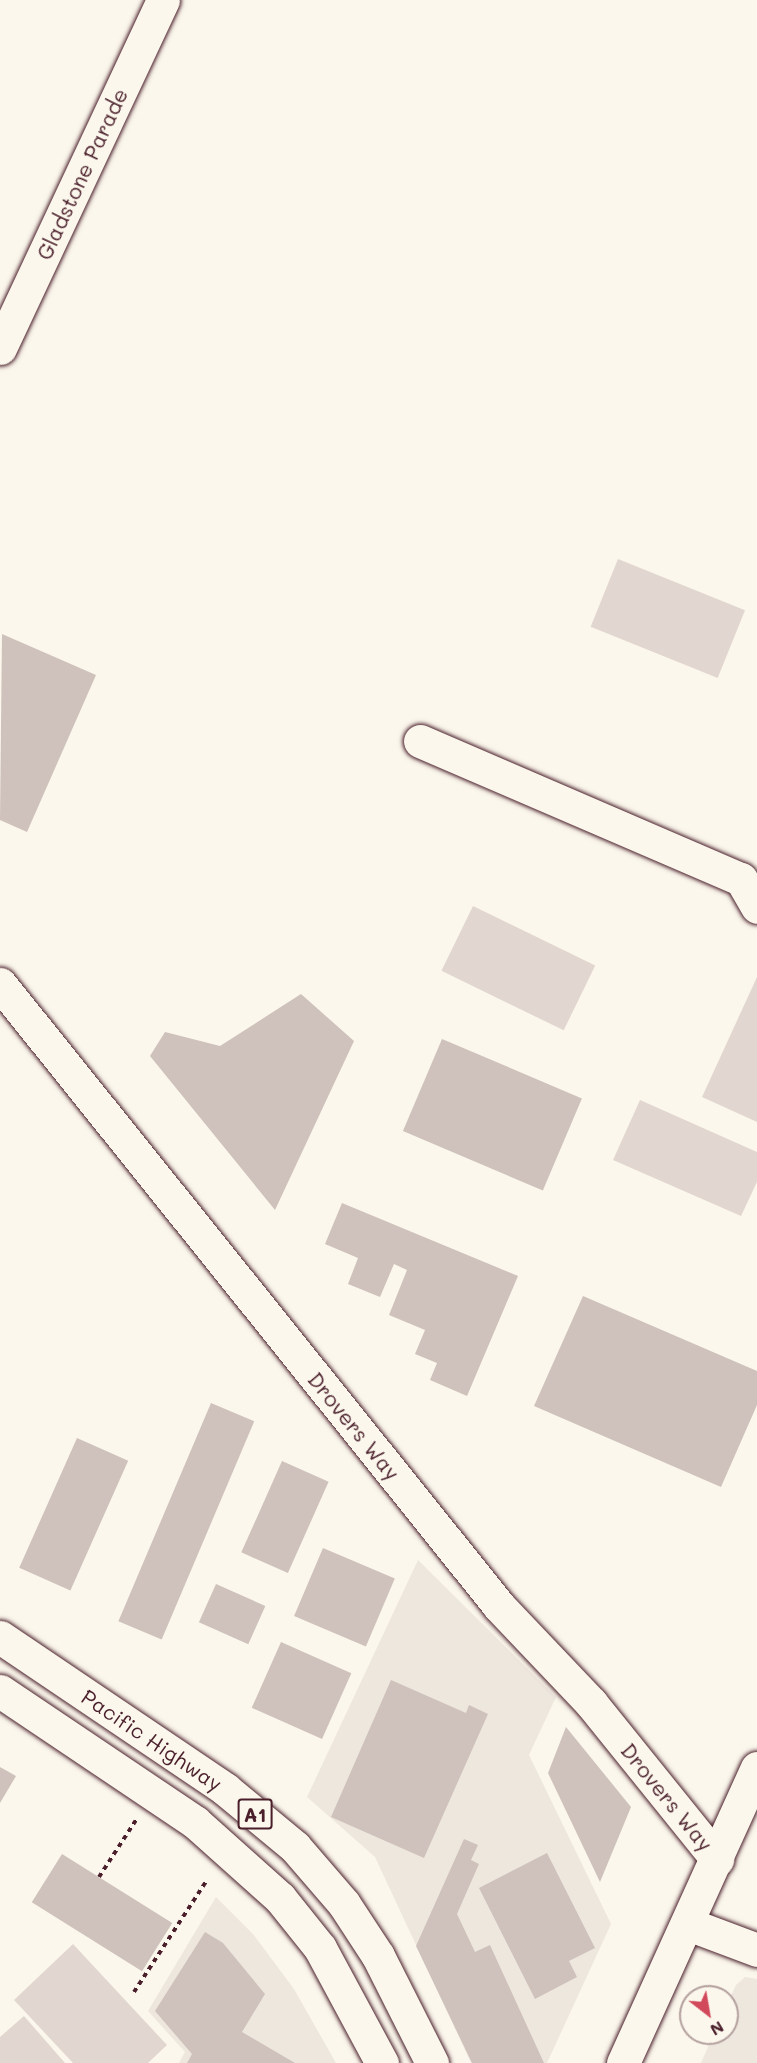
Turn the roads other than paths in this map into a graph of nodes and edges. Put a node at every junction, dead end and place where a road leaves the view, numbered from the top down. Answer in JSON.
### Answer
{"nodes":[{"id":1,"x":163,"y":0,"type":"edge"},
{"id":2,"x":0,"y":348,"type":"edge"},
{"id":3,"x":420,"y":741,"type":"dead end"},
{"id":4,"x":757,"y":907,"type":"edge"},
{"id":5,"x":0,"y":984,"type":"edge"},
{"id":6,"x":0,"y":1637,"type":"edge"},
{"id":7,"x":0,"y":1691,"type":"edge"},
{"id":8,"x":757,"y":1768,"type":"edge"},
{"id":9,"x":717,"y":1859,"type":"junction"},
{"id":10,"x":688,"y":1924,"type":"junction"},
{"id":11,"x":757,"y":1950,"type":"edge"},
{"id":12,"x":382,"y":2063,"type":"edge"},
{"id":13,"x":432,"y":2063,"type":"edge"},
{"id":14,"x":623,"y":2063,"type":"edge"}],
"edges":[{"from":1,"to":2,"type":"main road","name":"Gladstone Parade"},
{"from":3,"to":4,"type":"main road"},
{"from":5,"to":9,"type":"main road","name":"Drovers Way"},
{"from":6,"to":13,"type":"main road","name":"Pacific Highway","number":"A1"},
{"from":7,"to":12,"type":"main road","number":"A1"},
{"from":8,"to":9,"type":"main road"},
{"from":9,"to":10,"type":"main road"},
{"from":10,"to":11,"type":"main road"},
{"from":10,"to":14,"type":"main road"}]}
